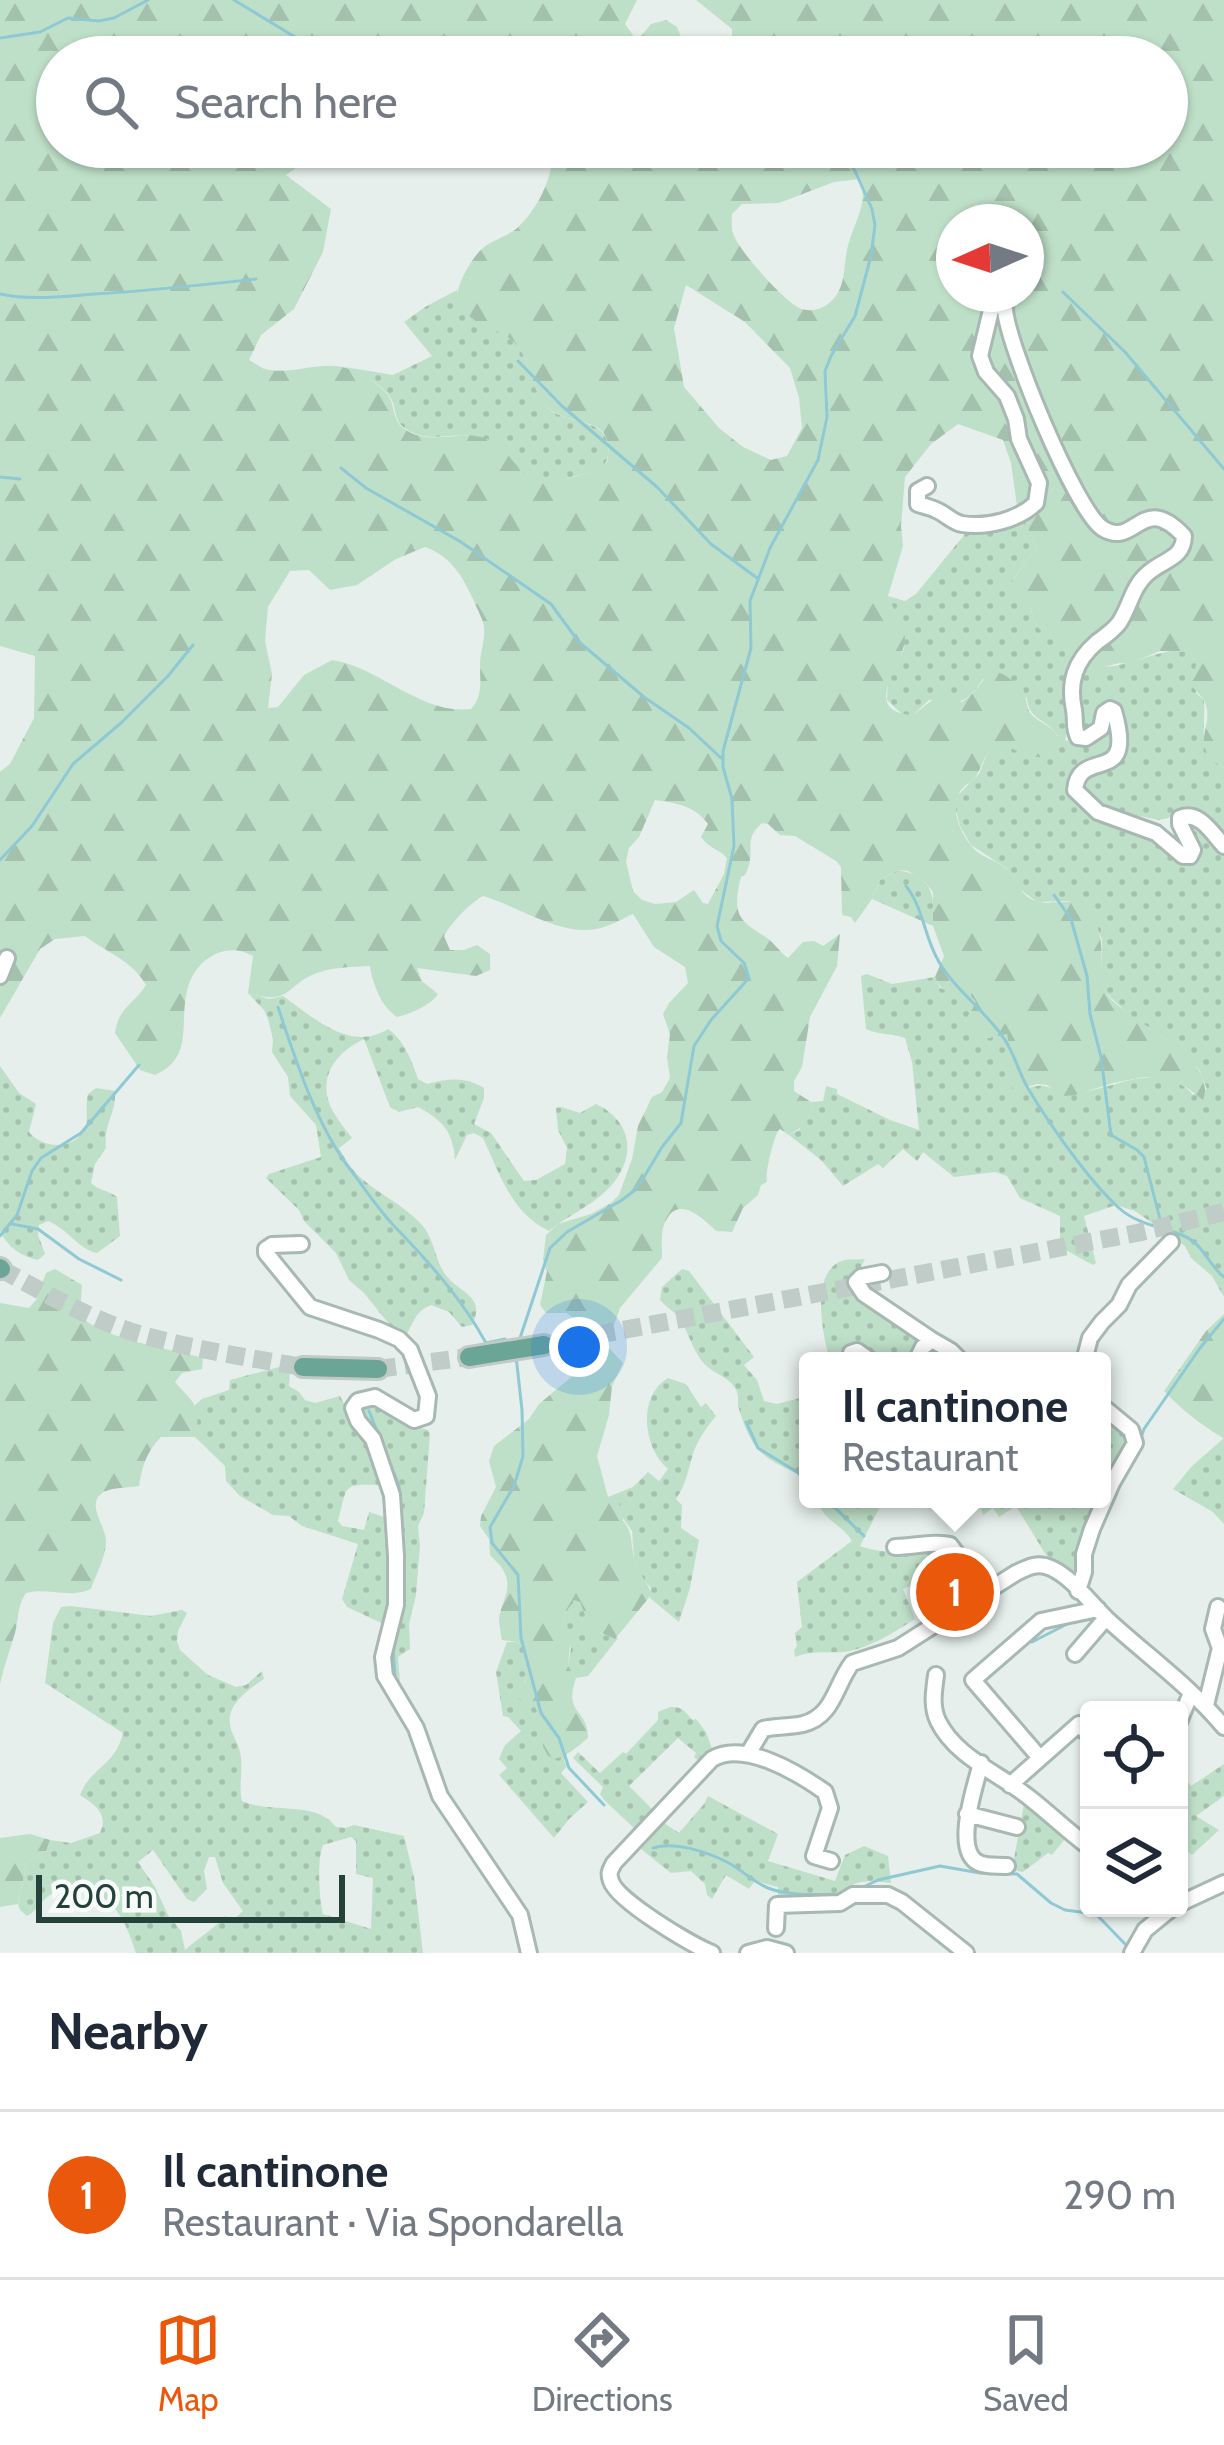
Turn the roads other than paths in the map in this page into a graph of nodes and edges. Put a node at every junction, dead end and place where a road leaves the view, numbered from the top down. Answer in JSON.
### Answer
{"nodes":[{"id":1,"x":926,"y":486,"type":"dead end"},
{"id":2,"x":1224,"y":846,"type":"edge"},
{"id":3,"x":8,"y":958,"type":"dead end"},
{"id":4,"x":0,"y":976,"type":"edge"},
{"id":5,"x":1171,"y":1242,"type":"dead end"},
{"id":6,"x":301,"y":1244,"type":"dead end"},
{"id":7,"x":882,"y":1273,"type":"dead end"},
{"id":8,"x":932,"y":1340,"type":"junction"},
{"id":9,"x":544,"y":1345,"type":"tunnel mouth"},
{"id":10,"x":920,"y":1352,"type":"edge"},
{"id":11,"x":952,"y":1352,"type":"edge"},
{"id":12,"x":1086,"y":1352,"type":"edge"},
{"id":13,"x":469,"y":1357,"type":"tunnel mouth"},
{"id":14,"x":303,"y":1367,"type":"tunnel mouth"},
{"id":15,"x":378,"y":1370,"type":"tunnel mouth"},
{"id":16,"x":1111,"y":1413,"type":"edge"},
{"id":17,"x":1111,"y":1485,"type":"edge"},
{"id":18,"x":1101,"y":1508,"type":"edge"},
{"id":19,"x":895,"y":1547,"type":"dead end"},
{"id":20,"x":1078,"y":1591,"type":"junction"},
{"id":21,"x":974,"y":1600,"type":"junction"},
{"id":22,"x":1218,"y":1607,"type":"dead end"},
{"id":23,"x":1102,"y":1613,"type":"junction"},
{"id":24,"x":1075,"y":1654,"type":"dead end"},
{"id":25,"x":936,"y":1675,"type":"dead end"},
{"id":26,"x":1192,"y":1693,"type":"junction"},
{"id":27,"x":1188,"y":1702,"type":"edge"},
{"id":28,"x":1205,"y":1705,"type":"junction"},
{"id":29,"x":1080,"y":1725,"type":"edge"},
{"id":30,"x":1224,"y":1727,"type":"edge"},
{"id":31,"x":748,"y":1754,"type":"junction"},
{"id":32,"x":1040,"y":1758,"type":"junction"},
{"id":33,"x":981,"y":1763,"type":"junction"},
{"id":34,"x":1010,"y":1785,"type":"junction"},
{"id":35,"x":968,"y":1814,"type":"junction"},
{"id":36,"x":1017,"y":1827,"type":"dead end"},
{"id":37,"x":1080,"y":1839,"type":"edge"},
{"id":38,"x":831,"y":1861,"type":"dead end"},
{"id":39,"x":1007,"y":1866,"type":"dead end"},
{"id":40,"x":1224,"y":1883,"type":"edge"},
{"id":41,"x":1188,"y":1900,"type":"edge"},
{"id":42,"x":1161,"y":1917,"type":"edge"},
{"id":43,"x":776,"y":1928,"type":"dead end"},
{"id":44,"x":529,"y":1953,"type":"edge"},
{"id":45,"x":712,"y":1953,"type":"edge"},
{"id":46,"x":748,"y":1953,"type":"edge"},
{"id":47,"x":786,"y":1953,"type":"edge"},
{"id":48,"x":966,"y":1953,"type":"edge"},
{"id":49,"x":1132,"y":1953,"type":"edge"}],
"edges":[{"from":1,"to":2,"type":"street"},
{"from":3,"to":4,"type":"street"},
{"from":5,"to":12,"type":"street"},
{"from":6,"to":44,"type":"street"},
{"from":7,"to":8,"type":"street"},
{"from":8,"to":10,"type":"street"},
{"from":8,"to":11,"type":"street"},
{"from":9,"to":13,"type":"main road"},
{"from":14,"to":15,"type":"main road"},
{"from":16,"to":17,"type":"street"},
{"from":18,"to":20,"type":"street"},
{"from":19,"to":21,"type":"street"},
{"from":20,"to":21,"type":"street"},
{"from":20,"to":23,"type":"street"},
{"from":21,"to":31,"type":"street"},
{"from":22,"to":28,"type":"street"},
{"from":23,"to":24,"type":"street"},
{"from":23,"to":26,"type":"street"},
{"from":23,"to":32,"type":"street"},
{"from":25,"to":33,"type":"street"},
{"from":26,"to":27,"type":"street"},
{"from":26,"to":28,"type":"street"},
{"from":28,"to":30,"type":"street"},
{"from":29,"to":32,"type":"street"},
{"from":31,"to":38,"type":"street"},
{"from":31,"to":45,"type":"street"},
{"from":32,"to":34,"type":"street"},
{"from":33,"to":34,"type":"street"},
{"from":33,"to":35,"type":"street"},
{"from":34,"to":37,"type":"street"},
{"from":35,"to":36,"type":"street"},
{"from":35,"to":39,"type":"street"},
{"from":40,"to":41,"type":"street"},
{"from":42,"to":49,"type":"street"},
{"from":43,"to":48,"type":"street"},
{"from":46,"to":47,"type":"street"}]}
